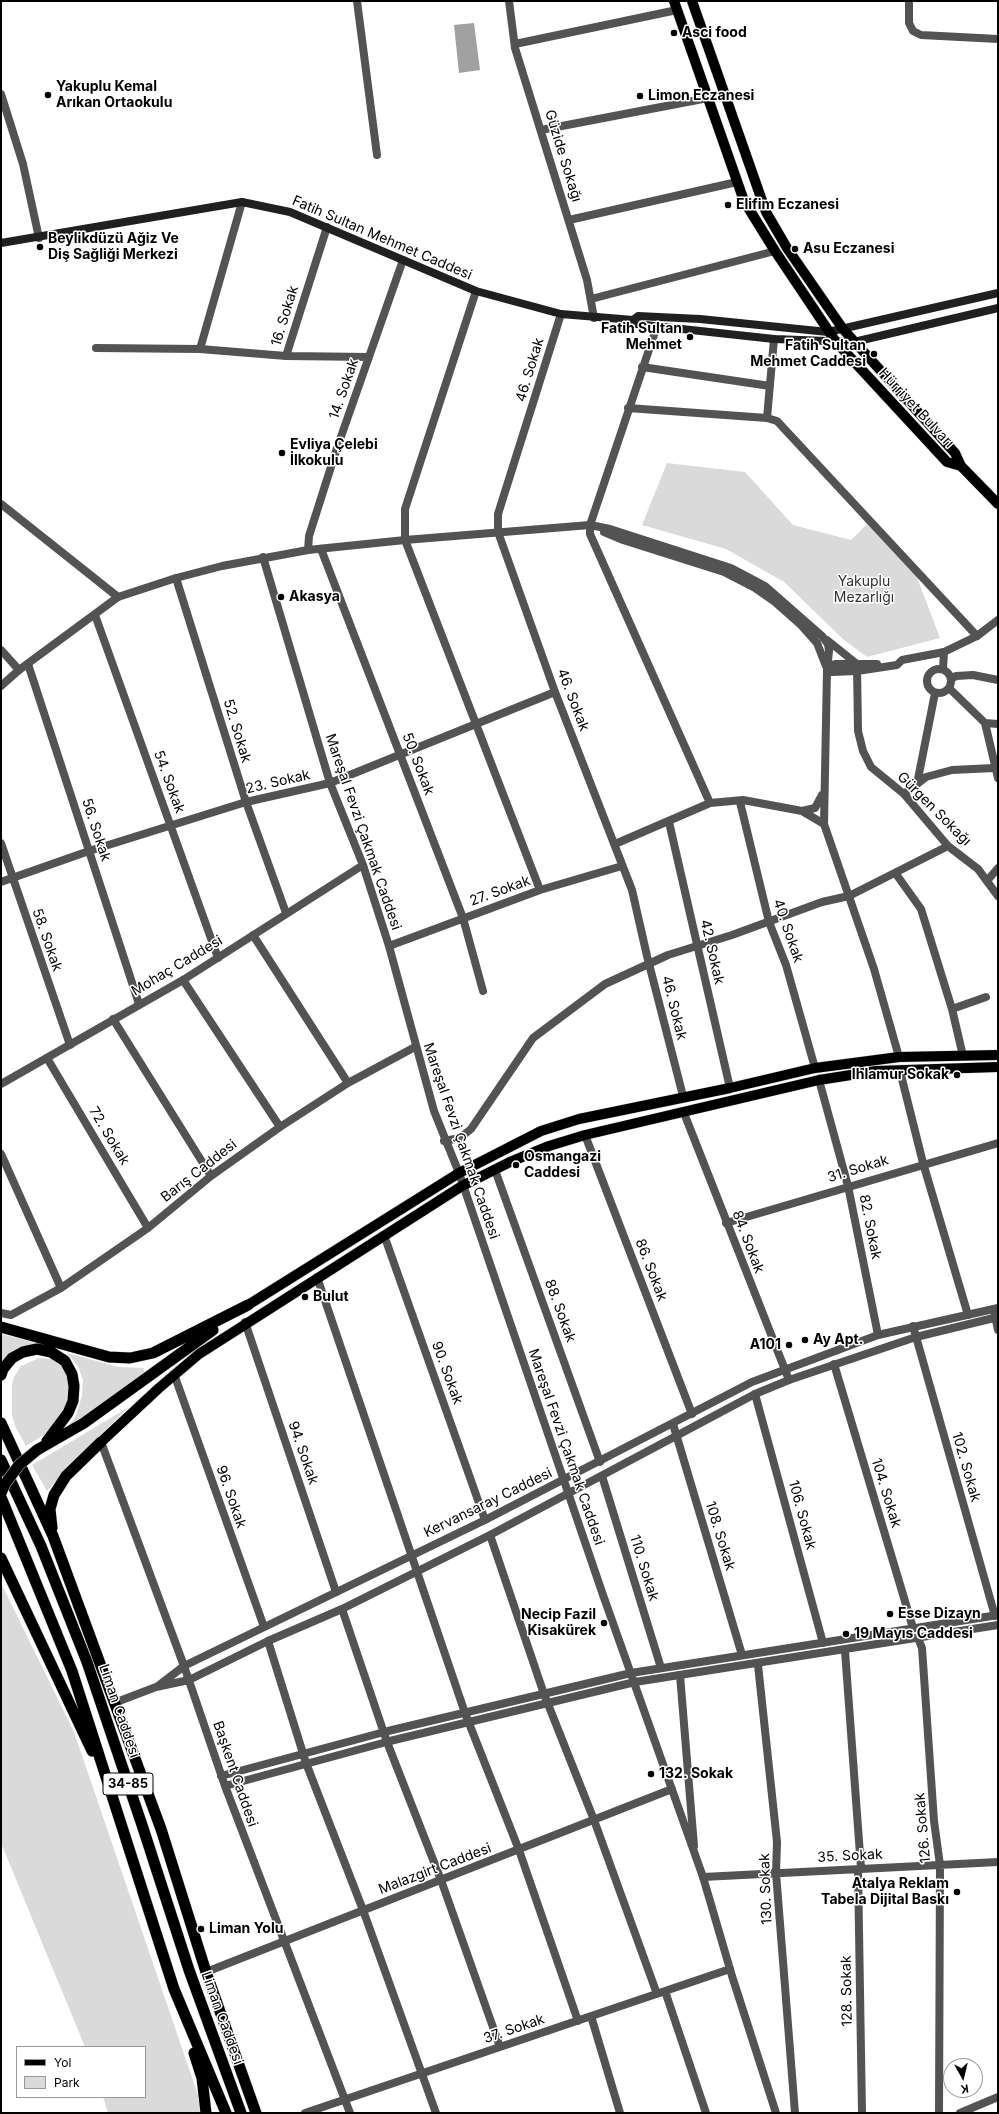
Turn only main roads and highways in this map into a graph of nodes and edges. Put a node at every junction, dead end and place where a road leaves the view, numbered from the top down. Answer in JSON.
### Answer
{"nodes":[{"id":1,"x":692,"y":1,"type":"edge"},
{"id":2,"x":676,"y":6,"type":"edge"},
{"id":3,"x":1,"y":243,"type":"edge"},
{"id":4,"x":998,"y":293,"type":"edge"},
{"id":5,"x":998,"y":308,"type":"edge"},
{"id":6,"x":633,"y":320,"type":"junction"},
{"id":7,"x":843,"y":329,"type":"junction"},
{"id":8,"x":828,"y":332,"type":"junction"},
{"id":9,"x":836,"y":342,"type":"junction"},
{"id":10,"x":854,"y":342,"type":"junction"},
{"id":11,"x":961,"y":466,"type":"junction"},
{"id":12,"x":998,"y":504,"type":"edge"},
{"id":13,"x":998,"y":1055,"type":"edge"},
{"id":14,"x":998,"y":1066,"type":"edge"},
{"id":15,"x":815,"y":1068,"type":"junction"},
{"id":16,"x":819,"y":1080,"type":"junction"},
{"id":17,"x":683,"y":1096,"type":"junction"},
{"id":18,"x":684,"y":1113,"type":"junction"},
{"id":19,"x":248,"y":1305,"type":"junction"},
{"id":20,"x":1,"y":1327,"type":"edge"},
{"id":21,"x":1,"y":1375,"type":"edge"},
{"id":22,"x":2,"y":1423,"type":"edge"},
{"id":23,"x":101,"y":1442,"type":"joint"},
{"id":24,"x":37,"y":1450,"type":"junction"},
{"id":25,"x":1,"y":1460,"type":"edge"},
{"id":26,"x":1,"y":1493,"type":"edge"},
{"id":27,"x":1,"y":1497,"type":"edge"},
{"id":28,"x":53,"y":1536,"type":"junction"},
{"id":29,"x":1,"y":1558,"type":"edge"},
{"id":30,"x":124,"y":1829,"type":"junction"},
{"id":31,"x":174,"y":1989,"type":"junction"},
{"id":32,"x":206,"y":2113,"type":"edge"},
{"id":33,"x":226,"y":2113,"type":"edge"},
{"id":34,"x":241,"y":2113,"type":"edge"},
{"id":35,"x":256,"y":2113,"type":"edge"}],
"edges":[{"from":1,"to":7,"type":"main road","name":"Hürriyet Bulvarı"},
{"from":2,"to":8,"type":"main road","name":"Hürriyet Bulvarı"},
{"from":3,"to":6,"type":"main road","name":"Fatih Sultan Mehmet Caddesi"},
{"from":4,"to":7,"type":"main road","name":"Fatih Sultan Mehmet Caddesi"},
{"from":5,"to":10,"type":"main road","name":"Fatih Sultan Mehmet Caddesi"},
{"from":6,"to":8,"type":"main road","name":"Fatih Sultan Mehmet Caddesi"},
{"from":6,"to":9,"type":"main road","name":"Fatih Sultan Mehmet Caddesi"},
{"from":7,"to":8,"type":"main road","name":"Fatih Sultan Mehmet Caddesi"},
{"from":7,"to":10,"type":"main road","name":"Hürriyet Bulvarı"},
{"from":8,"to":9,"type":"main road","name":"Hürriyet Bulvarı"},
{"from":9,"to":10,"type":"main road","name":"Fatih Sultan Mehmet Caddesi"},
{"from":9,"to":11,"type":"main road","name":"Hürriyet Bulvarı"},
{"from":10,"to":11,"type":"main road","name":"Hürriyet Bulvarı"},
{"from":11,"to":12,"type":"main road","name":"Hürriyet Bulvarı"},
{"from":13,"to":15,"type":"main road"},
{"from":14,"to":16,"type":"main road"},
{"from":15,"to":16,"type":"main road"},
{"from":15,"to":17,"type":"main road"},
{"from":16,"to":18,"type":"main road"},
{"from":17,"to":18,"type":"main road"},
{"from":17,"to":19,"type":"main road"},
{"from":18,"to":23,"type":"main road"},
{"from":19,"to":20,"type":"highway"},
{"from":19,"to":24,"type":"highway"},
{"from":21,"to":24,"type":"highway"},
{"from":22,"to":28,"type":"highway"},
{"from":23,"to":28,"type":"highway"},
{"from":24,"to":26,"type":"highway","bridge":true},
{"from":25,"to":34,"type":"highway","name":"Liman Caddesi","number":"34-85"},
{"from":27,"to":30,"type":"highway","number":"34-85"},
{"from":28,"to":35,"type":"highway"},
{"from":29,"to":30,"type":"highway"},
{"from":30,"to":31,"type":"highway"},
{"from":31,"to":32,"type":"highway"},
{"from":31,"to":33,"type":"highway"}]}
